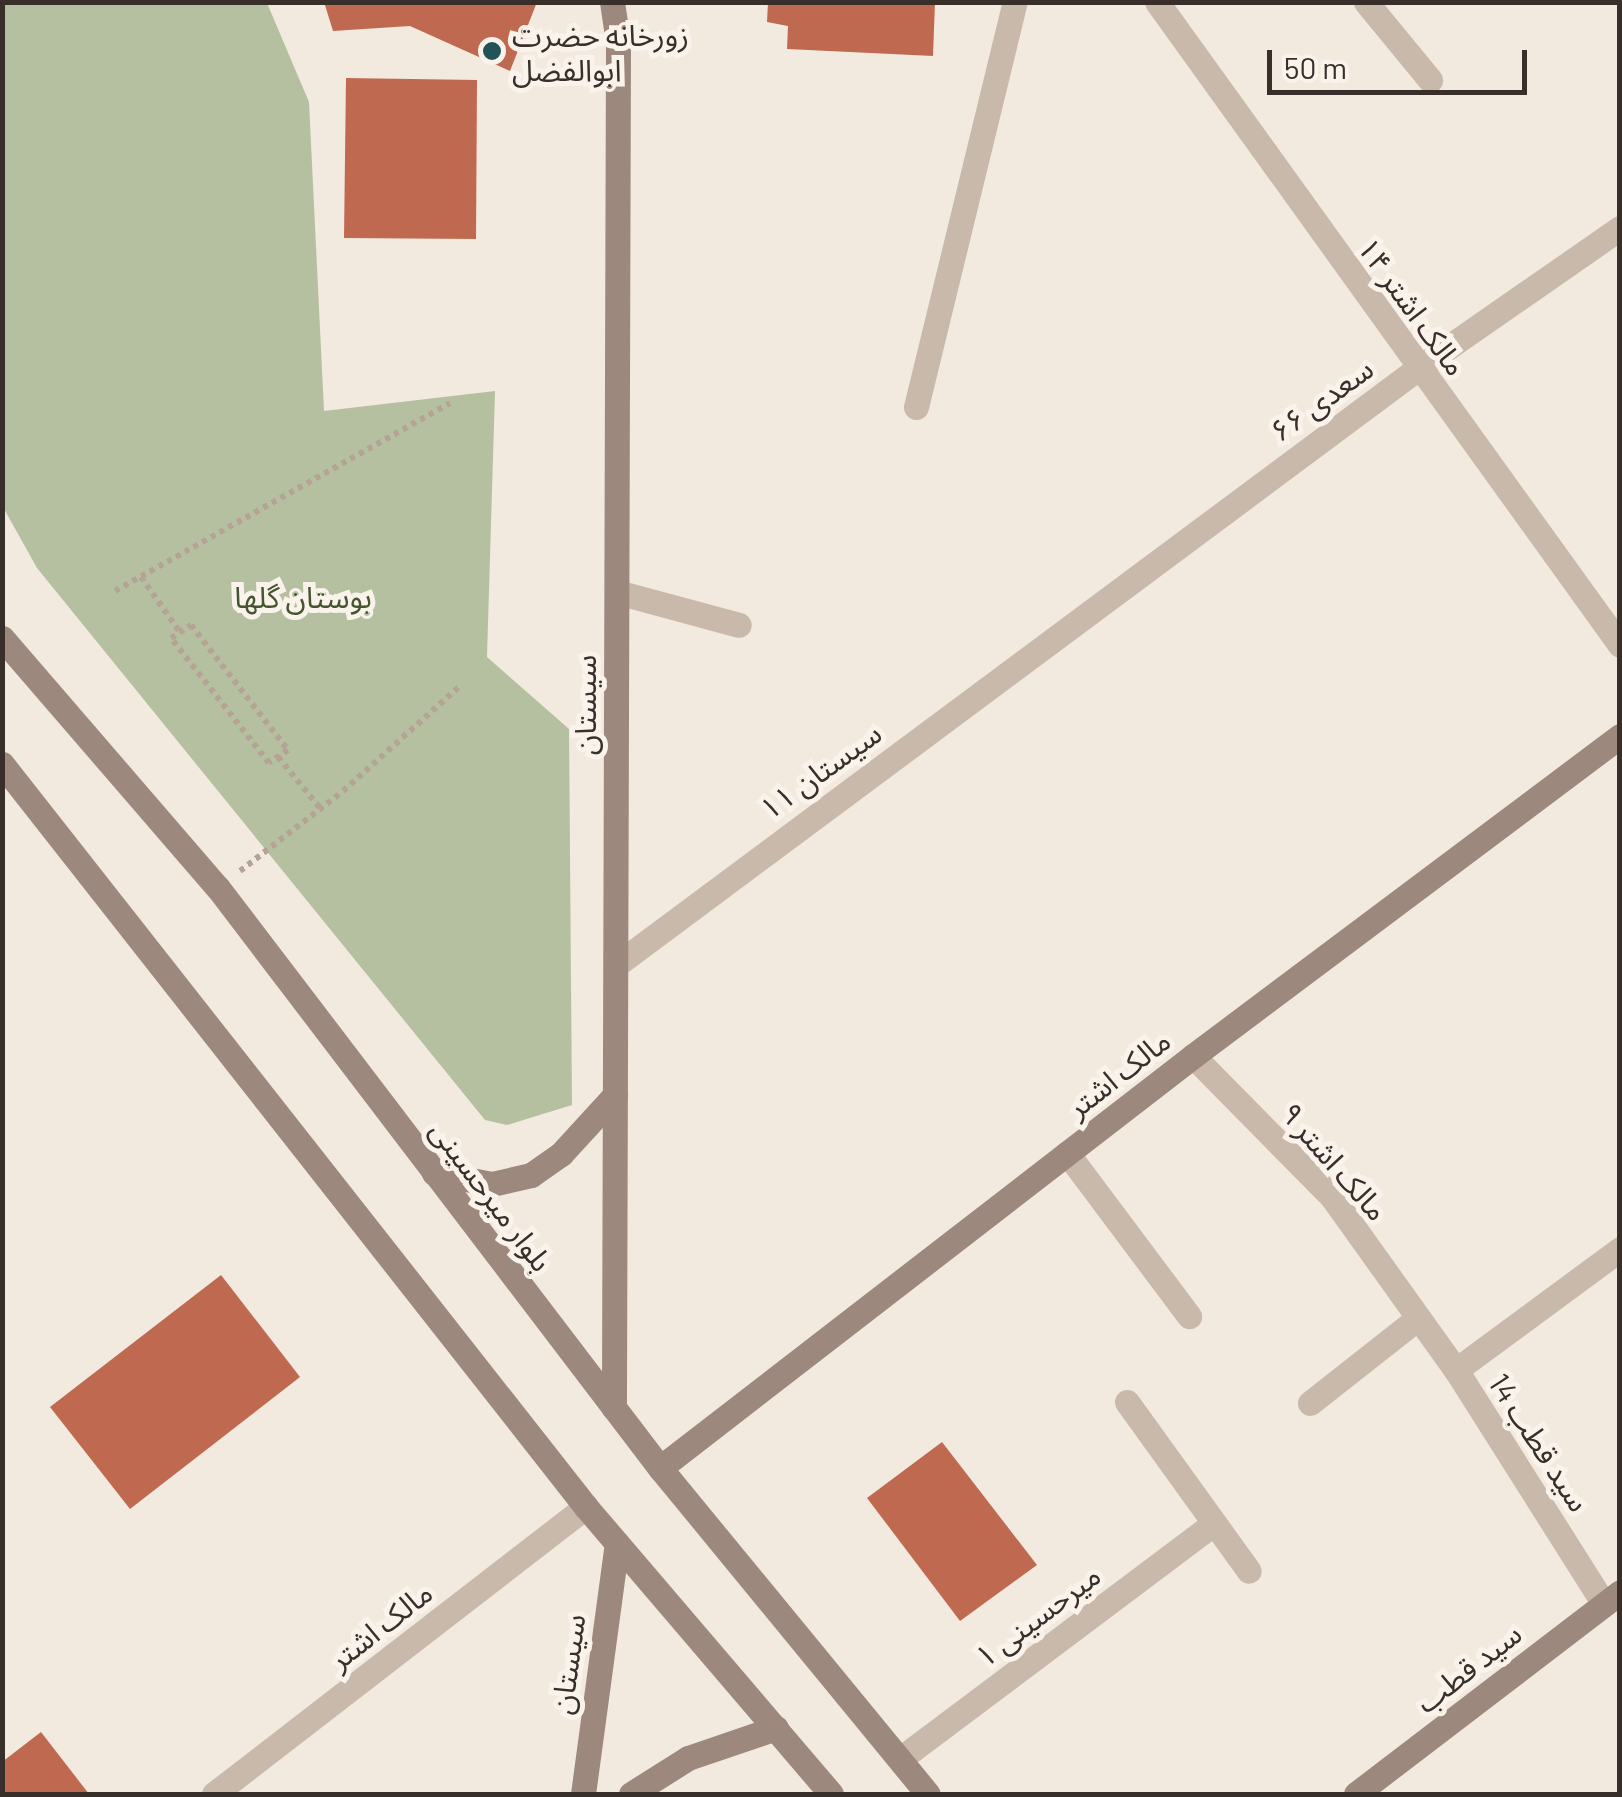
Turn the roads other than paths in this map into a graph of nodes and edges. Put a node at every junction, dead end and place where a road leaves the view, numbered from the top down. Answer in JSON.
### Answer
{"nodes":[{"id":1,"x":612,"y":2,"type":"edge"},
{"id":2,"x":1015,"y":2,"type":"edge"},
{"id":3,"x":1157,"y":2,"type":"edge"},
{"id":4,"x":1366,"y":2,"type":"edge"},
{"id":5,"x":1430,"y":80,"type":"dead end"},
{"id":6,"x":1620,"y":228,"type":"edge"},
{"id":7,"x":1417,"y":369,"type":"junction"},
{"id":8,"x":916,"y":407,"type":"dead end"},
{"id":9,"x":616,"y":592,"type":"junction"},
{"id":10,"x":739,"y":625,"type":"dead end"},
{"id":11,"x":1065,"y":629,"type":"joint"},
{"id":12,"x":2,"y":638,"type":"edge"},
{"id":13,"x":1620,"y":645,"type":"edge"},
{"id":14,"x":1620,"y":736,"type":"edge"},
{"id":15,"x":2,"y":764,"type":"edge"},
{"id":16,"x":616,"y":965,"type":"junction"},
{"id":17,"x":1193,"y":1056,"type":"junction"},
{"id":18,"x":615,"y":1095,"type":"junction"},
{"id":19,"x":1067,"y":1153,"type":"junction"},
{"id":20,"x":434,"y":1173,"type":"junction"},
{"id":21,"x":1620,"y":1248,"type":"edge"},
{"id":22,"x":1189,"y":1316,"type":"dead end"},
{"id":23,"x":1418,"y":1318,"type":"junction"},
{"id":24,"x":1456,"y":1370,"type":"junction"},
{"id":25,"x":1127,"y":1402,"type":"dead end"},
{"id":26,"x":1310,"y":1403,"type":"dead end"},
{"id":27,"x":614,"y":1408,"type":"junction"},
{"id":28,"x":660,"y":1468,"type":"junction"},
{"id":29,"x":586,"y":1507,"type":"junction"},
{"id":30,"x":1214,"y":1524,"type":"junction"},
{"id":31,"x":617,"y":1543,"type":"junction"},
{"id":32,"x":1249,"y":1571,"type":"dead end"},
{"id":33,"x":1612,"y":1598,"type":"edge"},
{"id":34,"x":776,"y":1728,"type":"junction"},
{"id":35,"x":900,"y":1759,"type":"junction"},
{"id":36,"x":214,"y":1794,"type":"edge"},
{"id":37,"x":582,"y":1794,"type":"edge"},
{"id":38,"x":631,"y":1794,"type":"edge"},
{"id":39,"x":831,"y":1794,"type":"edge"},
{"id":40,"x":928,"y":1794,"type":"edge"},
{"id":41,"x":1356,"y":1794,"type":"edge"}],
"edges":[{"from":1,"to":9,"type":"street","name":"سیستان"},
{"from":2,"to":8,"type":"street"},
{"from":3,"to":7,"type":"street","name":"مالک اشتر ۱۴"},
{"from":4,"to":5,"type":"street"},
{"from":6,"to":7,"type":"street","name":"سعدی ۶۶"},
{"from":7,"to":11,"type":"street","name":"سعدی ۶۶"},
{"from":7,"to":13,"type":"street","name":"مالک اشتر ۱۴"},
{"from":9,"to":10,"type":"street"},
{"from":9,"to":16,"type":"street","name":"سیستان"},
{"from":11,"to":16,"type":"street","name":"سیستان ۱۱"},
{"from":12,"to":20,"type":"street","name":"بلوار میرحسینی"},
{"from":14,"to":17,"type":"street","name":"مالک اشتر"},
{"from":15,"to":29,"type":"street"},
{"from":16,"to":18,"type":"street","name":"سیستان"},
{"from":17,"to":19,"type":"street","name":"مالک اشتر"},
{"from":17,"to":23,"type":"street","name":"مالک اشتر ۹"},
{"from":18,"to":20,"type":"street"},
{"from":18,"to":27,"type":"street","name":"سیستان"},
{"from":19,"to":22,"type":"street"},
{"from":19,"to":28,"type":"street","name":"مالک اشتر"},
{"from":20,"to":27,"type":"street","name":"بلوار میرحسینی"},
{"from":21,"to":24,"type":"street"},
{"from":23,"to":24,"type":"street","name":"سید قطب 14"},
{"from":23,"to":26,"type":"street"},
{"from":24,"to":33,"type":"street","name":"سید قطب 14"},
{"from":25,"to":30,"type":"street"},
{"from":27,"to":28,"type":"street","name":"بلوار میرحسینی"},
{"from":28,"to":35,"type":"street","name":"بلوار میرحسینی"},
{"from":29,"to":31,"type":"street"},
{"from":29,"to":36,"type":"street","name":"مالک اشتر"},
{"from":30,"to":32,"type":"street"},
{"from":30,"to":35,"type":"street","name":"میرحسینی ۱"},
{"from":31,"to":34,"type":"street"},
{"from":31,"to":37,"type":"street","name":"سیستان"},
{"from":33,"to":41,"type":"street","name":"سید قطب"},
{"from":34,"to":38,"type":"street"},
{"from":34,"to":39,"type":"street"},
{"from":35,"to":40,"type":"street","name":"بلوار میرحسینی"}]}
